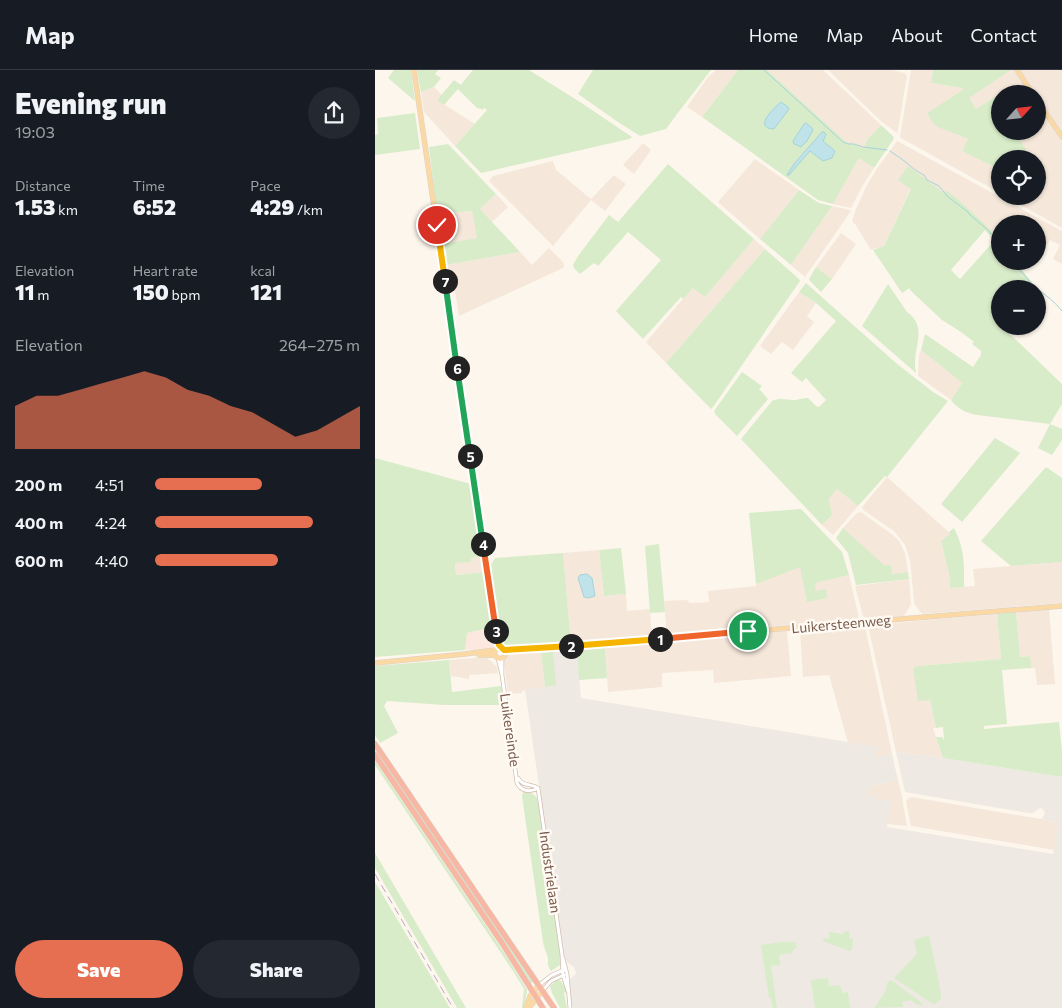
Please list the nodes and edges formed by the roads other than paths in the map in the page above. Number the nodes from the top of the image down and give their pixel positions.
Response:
1 (414, 70) edge
2 (1017, 70) edge
3 (1027, 85) edge
4 (1046, 113) edge
5 (1062, 137) edge
6 (1062, 606) edge
7 (500, 653) junction
8 (375, 662) edge
9 (375, 744) edge
10 (375, 755) edge
11 (538, 788) joint
12 (565, 972) junction
13 (541, 988) junction
14 (533, 992) junction
15 (536, 998) junction
16 (527, 1008) edge
17 (543, 1008) edge
18 (554, 1008) edge
19 (570, 1008) edge

1 - 7 main road
2 - 3 main road
4 - 5 main road
6 - 7 main road, Luikersteenweg
7 - 8 main road, Luikersteenweg
7 - 11 street, Luikereinde
9 - 13 highway
10 - 14 highway
11 - 12 street, Industrielaan
12 - 13 street
12 - 19 street, Industrielaan
13 - 14 main road
13 - 15 main road
13 - 18 highway
14 - 15 highway
14 - 16 main road
15 - 16 main road
15 - 17 highway

